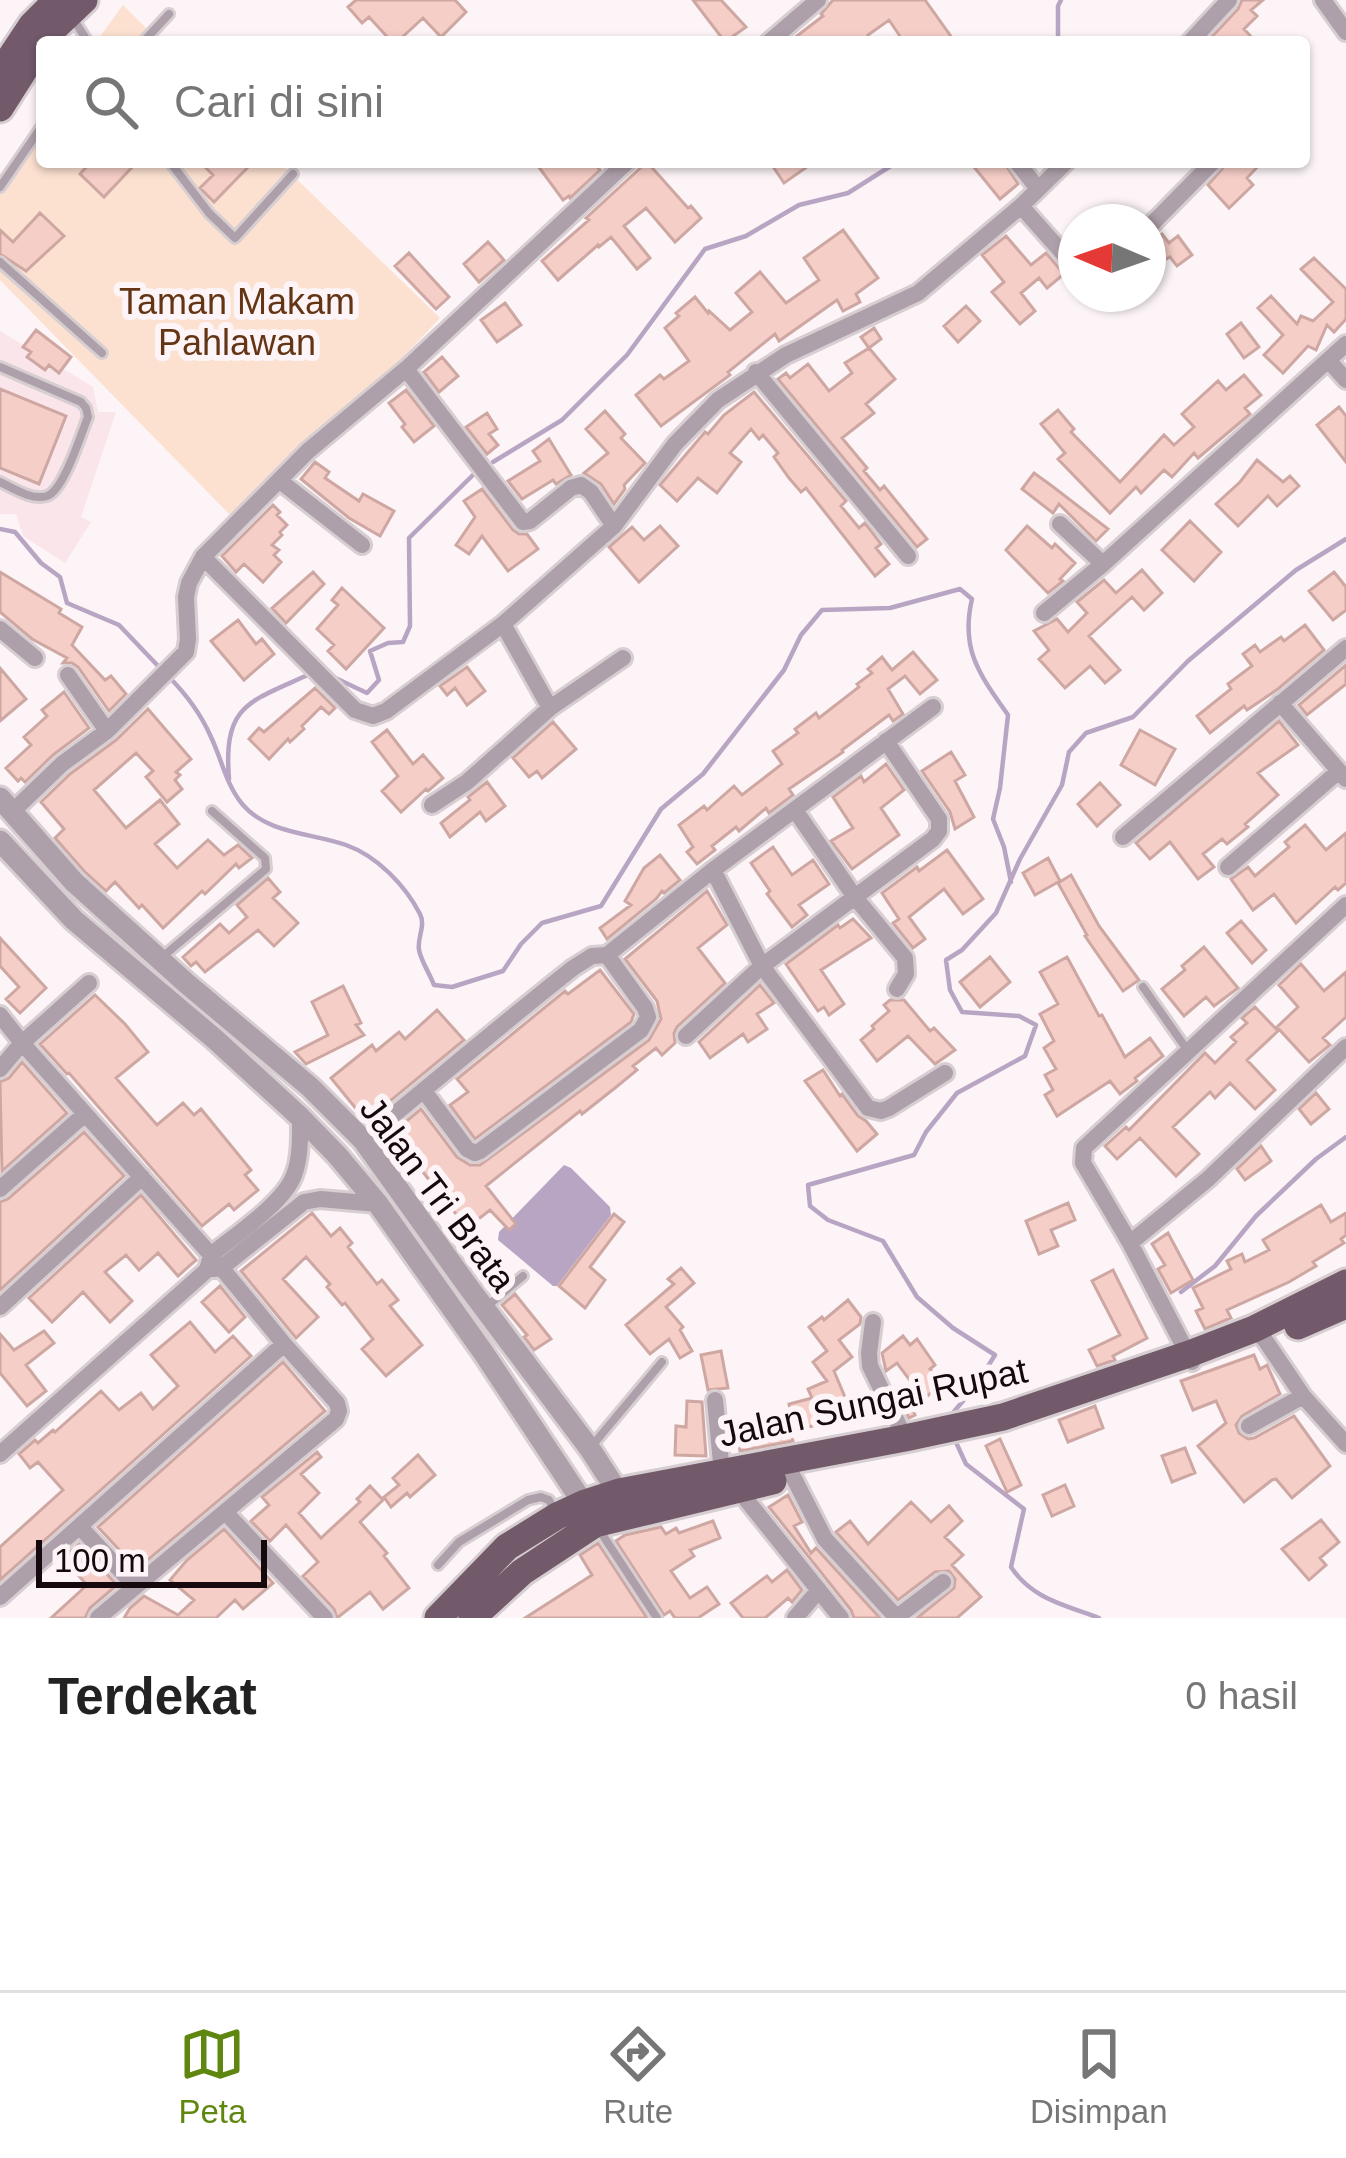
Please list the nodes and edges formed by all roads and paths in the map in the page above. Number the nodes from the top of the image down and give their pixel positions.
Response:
1 (818, 0) edge
2 (1229, 0) edge
3 (1323, 0) edge
4 (71, 4) edge
5 (169, 14) dead end
6 (1346, 32) edge
7 (85, 36) edge
8 (148, 36) edge
9 (776, 36) edge
10 (1196, 36) edge
11 (36, 41) edge
12 (36, 46) edge
13 (36, 47) edge
14 (0, 74) edge
15 (0, 108) edge
16 (36, 135) edge
17 (175, 168) edge
18 (614, 168) edge
19 (1022, 168) edge
20 (1060, 168) edge
21 (1207, 168) edge
22 (293, 173) dead end
23 (0, 187) edge
24 (1038, 189) junction
25 (1021, 206) junction
26 (1166, 210) edge
27 (1058, 248) edge
28 (0, 262) edge
29 (1346, 344) edge
30 (102, 352) dead end
31 (1328, 361) junction
32 (0, 367) edge
33 (406, 369) junction
34 (756, 372) junction
35 (1346, 380) edge
36 (280, 481) junction
37 (0, 482) edge
38 (1060, 524) dead end
39 (614, 526) junction
40 (362, 545) dead end
41 (908, 556) dead end
42 (203, 557) junction
43 (1103, 564) junction
44 (1044, 613) dead end
45 (503, 624) junction
46 (0, 629) edge
47 (1346, 648) edge
48 (35, 658) dead end
49 (623, 658) dead end
50 (68, 676) dead end
51 (1280, 703) junction
52 (933, 707) dead end
53 (550, 708) junction
54 (107, 730) junction
55 (886, 741) junction
56 (1342, 775) edge
57 (6, 805) edge
58 (432, 806) dead end
59 (795, 810) junction
60 (212, 811) dead end
61 (1124, 837) dead end
62 (0, 841) edge
63 (1228, 867) dead end
64 (712, 870) junction
65 (854, 896) junction
66 (1346, 905) edge
67 (608, 955) junction
68 (159, 960) junction
69 (762, 966) junction
70 (89, 983) dead end
71 (1143, 987) dead end
72 (897, 989) dead end
73 (0, 1015) edge
74 (233, 1023) junction
75 (686, 1036) dead end
76 (216, 1040) junction
77 (22, 1043) junction
78 (1346, 1047) edge
79 (1189, 1052) junction
80 (0, 1070) edge
81 (945, 1072) dead end
82 (424, 1091) junction
83 (85, 1114) junction
84 (300, 1117) junction
85 (363, 1140) junction
86 (142, 1178) junction
87 (0, 1189) edge
88 (378, 1204) junction
89 (1130, 1243) junction
90 (213, 1264) junction
91 (523, 1276) dead end
92 (1346, 1283) edge
93 (469, 1288) junction
94 (448, 1304) junction
95 (1346, 1306) edge
96 (0, 1307) edge
97 (484, 1309) junction
98 (873, 1322) dead end
99 (1260, 1335) junction
100 (284, 1344) junction
101 (1190, 1359) junction
102 (662, 1363) dead end
103 (1303, 1396) junction
104 (715, 1400) dead end
105 (1249, 1426) dead end
106 (915, 1440) junction
107 (1346, 1444) edge
108 (590, 1448) junction
109 (0, 1454) edge
110 (790, 1468) junction
111 (728, 1478) junction
112 (625, 1503) junction
113 (226, 1513) junction
114 (590, 1514) junction
115 (557, 1516) junction
116 (81, 1528) junction
117 (438, 1565) dead end
118 (943, 1582) dead end
119 (135, 1586) junction
120 (819, 1590) junction
121 (0, 1598) edge
122 (897, 1617) edge
123 (98, 1618) edge
124 (325, 1618) edge
125 (438, 1618) edge
126 (472, 1618) edge
127 (657, 1618) edge
128 (795, 1618) edge
129 (841, 1618) edge

1 - 9 street
2 - 10 street
3 - 6 street
4 - 7 lane
4 - 11 main road
5 - 8 lane
12 - 14 main road
13 - 15 main road
16 - 23 lane
17 - 22 lane
18 - 33 street
19 - 24 street
20 - 24 street
21 - 26 street
24 - 25 street
25 - 27 street
25 - 34 street
28 - 30 lane
29 - 31 street
31 - 35 street
31 - 43 street
32 - 37 lane
33 - 36 street
33 - 39 street
34 - 39 street
34 - 41 street
36 - 40 street
36 - 42 street
38 - 43 street
39 - 45 street
42 - 45 street
42 - 54 street
43 - 44 street
45 - 53 street
46 - 48 street
47 - 51 street
49 - 53 street
50 - 54 street
51 - 56 street
51 - 61 street
52 - 55 street
53 - 58 street
54 - 57 street
55 - 59 street
55 - 65 street
56 - 63 street
57 - 68 street, Jalan Tri Brata
59 - 64 street
59 - 65 street
60 - 68 lane
62 - 76 street, Jalan Tri Brata
64 - 67 street
64 - 69 street
65 - 69 street
65 - 72 street
66 - 79 street
67 - 82 street
67 - 82 street
68 - 74 street, Jalan Tri Brata
69 - 75 street
69 - 81 street
70 - 77 street
71 - 79 lane
73 - 77 street
74 - 76 street
74 - 85 street, Jalan Tri Brata
76 - 84 street, Jalan Tri Brata
77 - 80 street
77 - 83 street
78 - 89 street
79 - 89 street
82 - 85 street
83 - 86 street
83 - 87 street
84 - 88 street, Jalan Tri Brata
84 - 90 street
85 - 93 street, Jalan Tri Brata
86 - 90 street
86 - 96 street
88 - 90 street
88 - 94 street, Jalan Tri Brata
89 - 101 street
90 - 100 street
90 - 109 street
91 - 97 lane
92 - 99 main road, Jalan Sungai Rupat
93 - 94 street
93 - 97 street, Jalan Tri Brata
94 - 114 street, Jalan Tri Brata
95 - 99 main road, Jalan Sungai Rupat
97 - 108 street, Jalan Tri Brata
98 - 106 street
99 - 101 main road, Jalan Sungai Rupat
99 - 103 street
100 - 113 street
100 - 116 street
101 - 106 main road, Jalan Sungai Rupat
102 - 108 lane
103 - 105 street
103 - 107 street
104 - 111 street
106 - 110 main road, Jalan Sungai Rupat
108 - 112 street, Jalan Tri Brata
110 - 111 main road, Jalan Sungai Rupat
110 - 122 street
111 - 112 main road, Jalan Sungai Rupat
111 - 120 street
112 - 114 main road, Jalan Sungai Rupat
113 - 119 street
113 - 124 street
114 - 115 main road, Jalan Sungai Rupat
114 - 126 main road, Jalan Sungai Rupat
114 - 127 lane
115 - 117 lane
115 - 125 main road, Jalan Sungai Rupat
116 - 119 street
116 - 121 street
118 - 122 street
119 - 123 street
120 - 128 street
120 - 129 street

